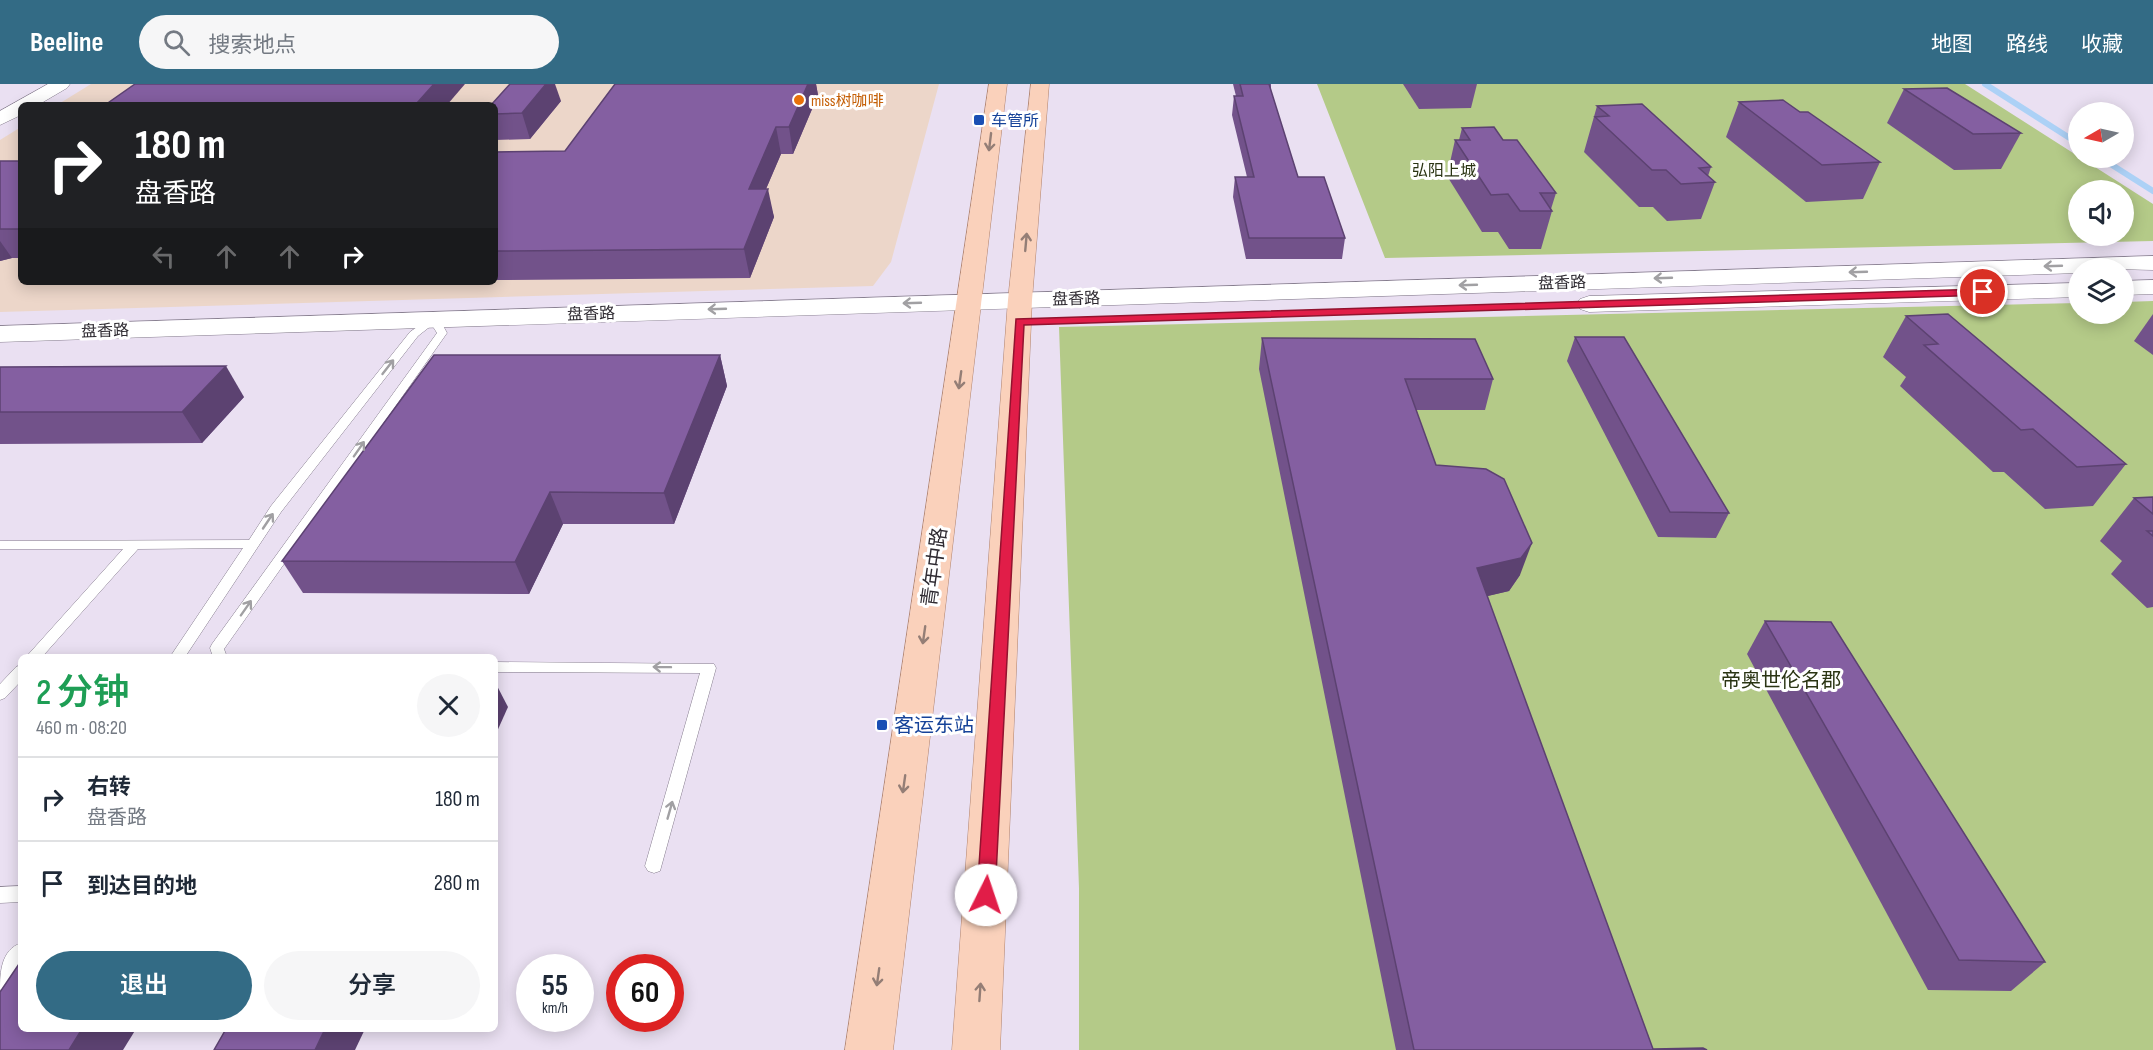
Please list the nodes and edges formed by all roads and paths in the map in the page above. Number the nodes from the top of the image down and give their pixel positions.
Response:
1 (61, 84) edge
2 (998, 84) edge
3 (1040, 84) edge
4 (30, 102) edge
5 (18, 109) edge
6 (0, 119) edge
7 (2153, 263) edge
8 (2153, 287) edge
9 (2134, 288) edge
10 (2068, 290) edge
11 (969, 311) junction
12 (1020, 311) junction
13 (438, 326) junction
14 (0, 334) edge
15 (414, 334) junction
16 (0, 351) edge
17 (252, 544) junction
18 (0, 545) edge
19 (134, 545) junction
20 (36, 654) edge
21 (179, 654) edge
22 (219, 654) edge
23 (498, 667) edge
24 (11, 679) edge
25 (0, 694) edge
26 (654, 866) dead end
27 (18, 894) edge
28 (0, 895) edge
29 (18, 955) edge
30 (0, 981) edge
31 (868, 1050) edge
32 (976, 1050) edge

1 - 4 street
2 -> 11 main road, 青年中路
12 -> 3 main road
5 - 6 street
7 -> 12 street, 盘香路
8 - 9 street
10 - 12 street, 盘香路
11 - 12 street, 盘香路
11 - 13 street, 盘香路
11 -> 31 main road, 青年中路
32 -> 12 main road
13 - 14 street, 盘香路
13 - 15 street, 盘香路
22 -> 13 lane
15 - 16 street, 盘香路
17 -> 15 lane
17 - 19 lane
17 - 21 lane
18 - 19 lane
19 - 20 lane
26 -> 23 lane
24 - 25 lane
27 - 28 lane
29 - 30 lane

